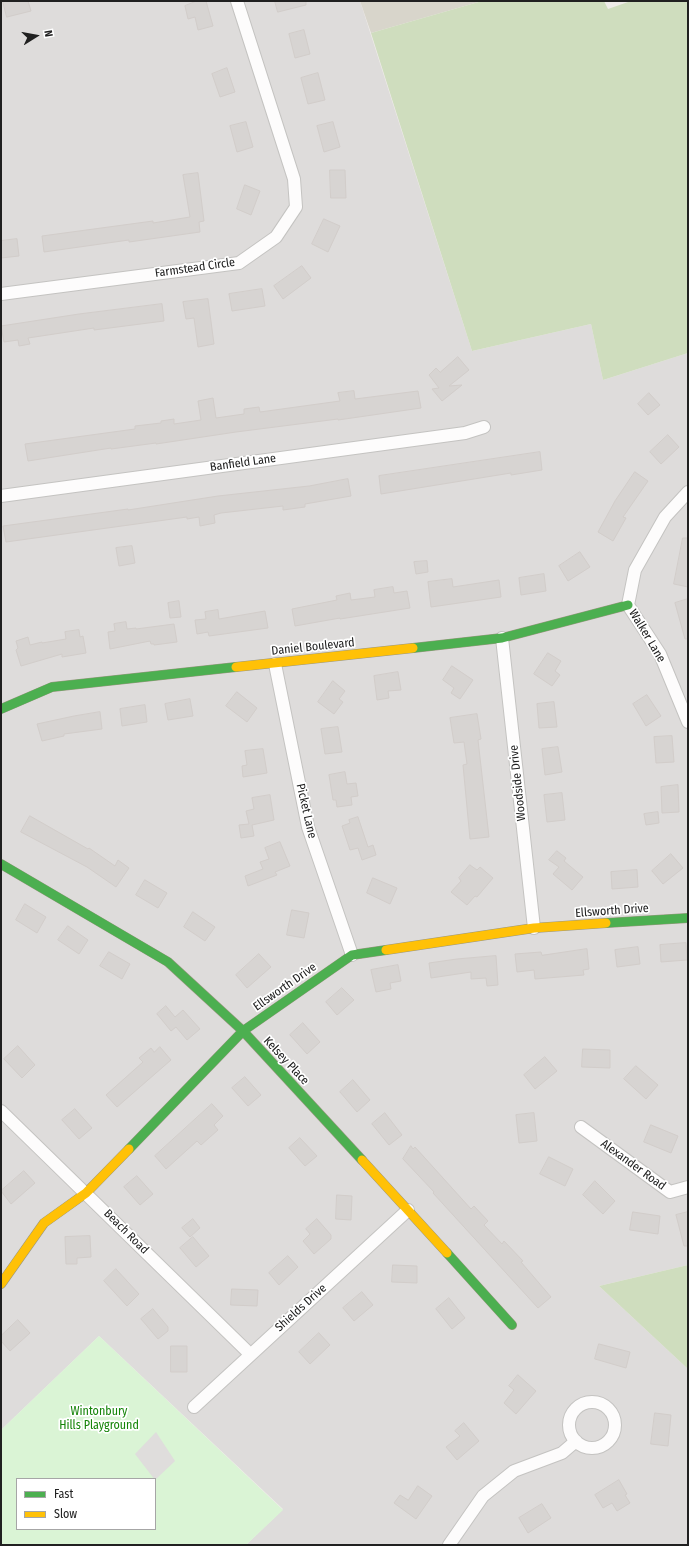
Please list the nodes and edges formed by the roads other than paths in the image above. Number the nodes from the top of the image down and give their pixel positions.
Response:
1 (237, 1) edge
2 (1, 294) edge
3 (484, 427) dead end
4 (688, 492) edge
5 (1, 496) edge
6 (628, 605) junction
7 (502, 638) junction
8 (275, 664) junction
9 (1, 709) edge
10 (688, 722) edge
11 (1, 864) edge
12 (688, 918) edge
13 (534, 928) junction
14 (352, 955) junction
15 (242, 1032) junction
16 (1, 1111) edge
17 (581, 1127) dead end
18 (688, 1188) edge
19 (86, 1193) junction
20 (408, 1210) junction
21 (1, 1284) edge
22 (512, 1325) dead end
23 (250, 1354) junction
24 (194, 1407) dead end
25 (576, 1441) dead end
26 (449, 1545) edge

1 - 2 street, Farmstead Circle
3 - 5 street, Banfield Lane
4 - 6 street, Walker Lane
6 - 7 street, Daniel Boulevard
6 - 10 street, Walker Lane
7 - 8 street, Daniel Boulevard
7 - 13 street, Woodside Drive
8 - 9 street, Daniel Boulevard
8 - 14 street, Picket Lane
11 - 15 street, Kelsey Place
12 - 13 street, Ellsworth Drive
13 - 14 street, Ellsworth Drive
14 - 15 street, Ellsworth Drive
15 - 19 street, Ellsworth Drive
15 - 20 street, Kelsey Place
16 - 19 street, Beach Road
17 - 18 street, Alexander Road
19 - 21 street, Ellsworth Drive
19 - 23 street, Beach Road
20 - 22 street, Kelsey Place
20 - 23 street, Shields Drive
23 - 24 street, Shields Drive
25 - 26 street

